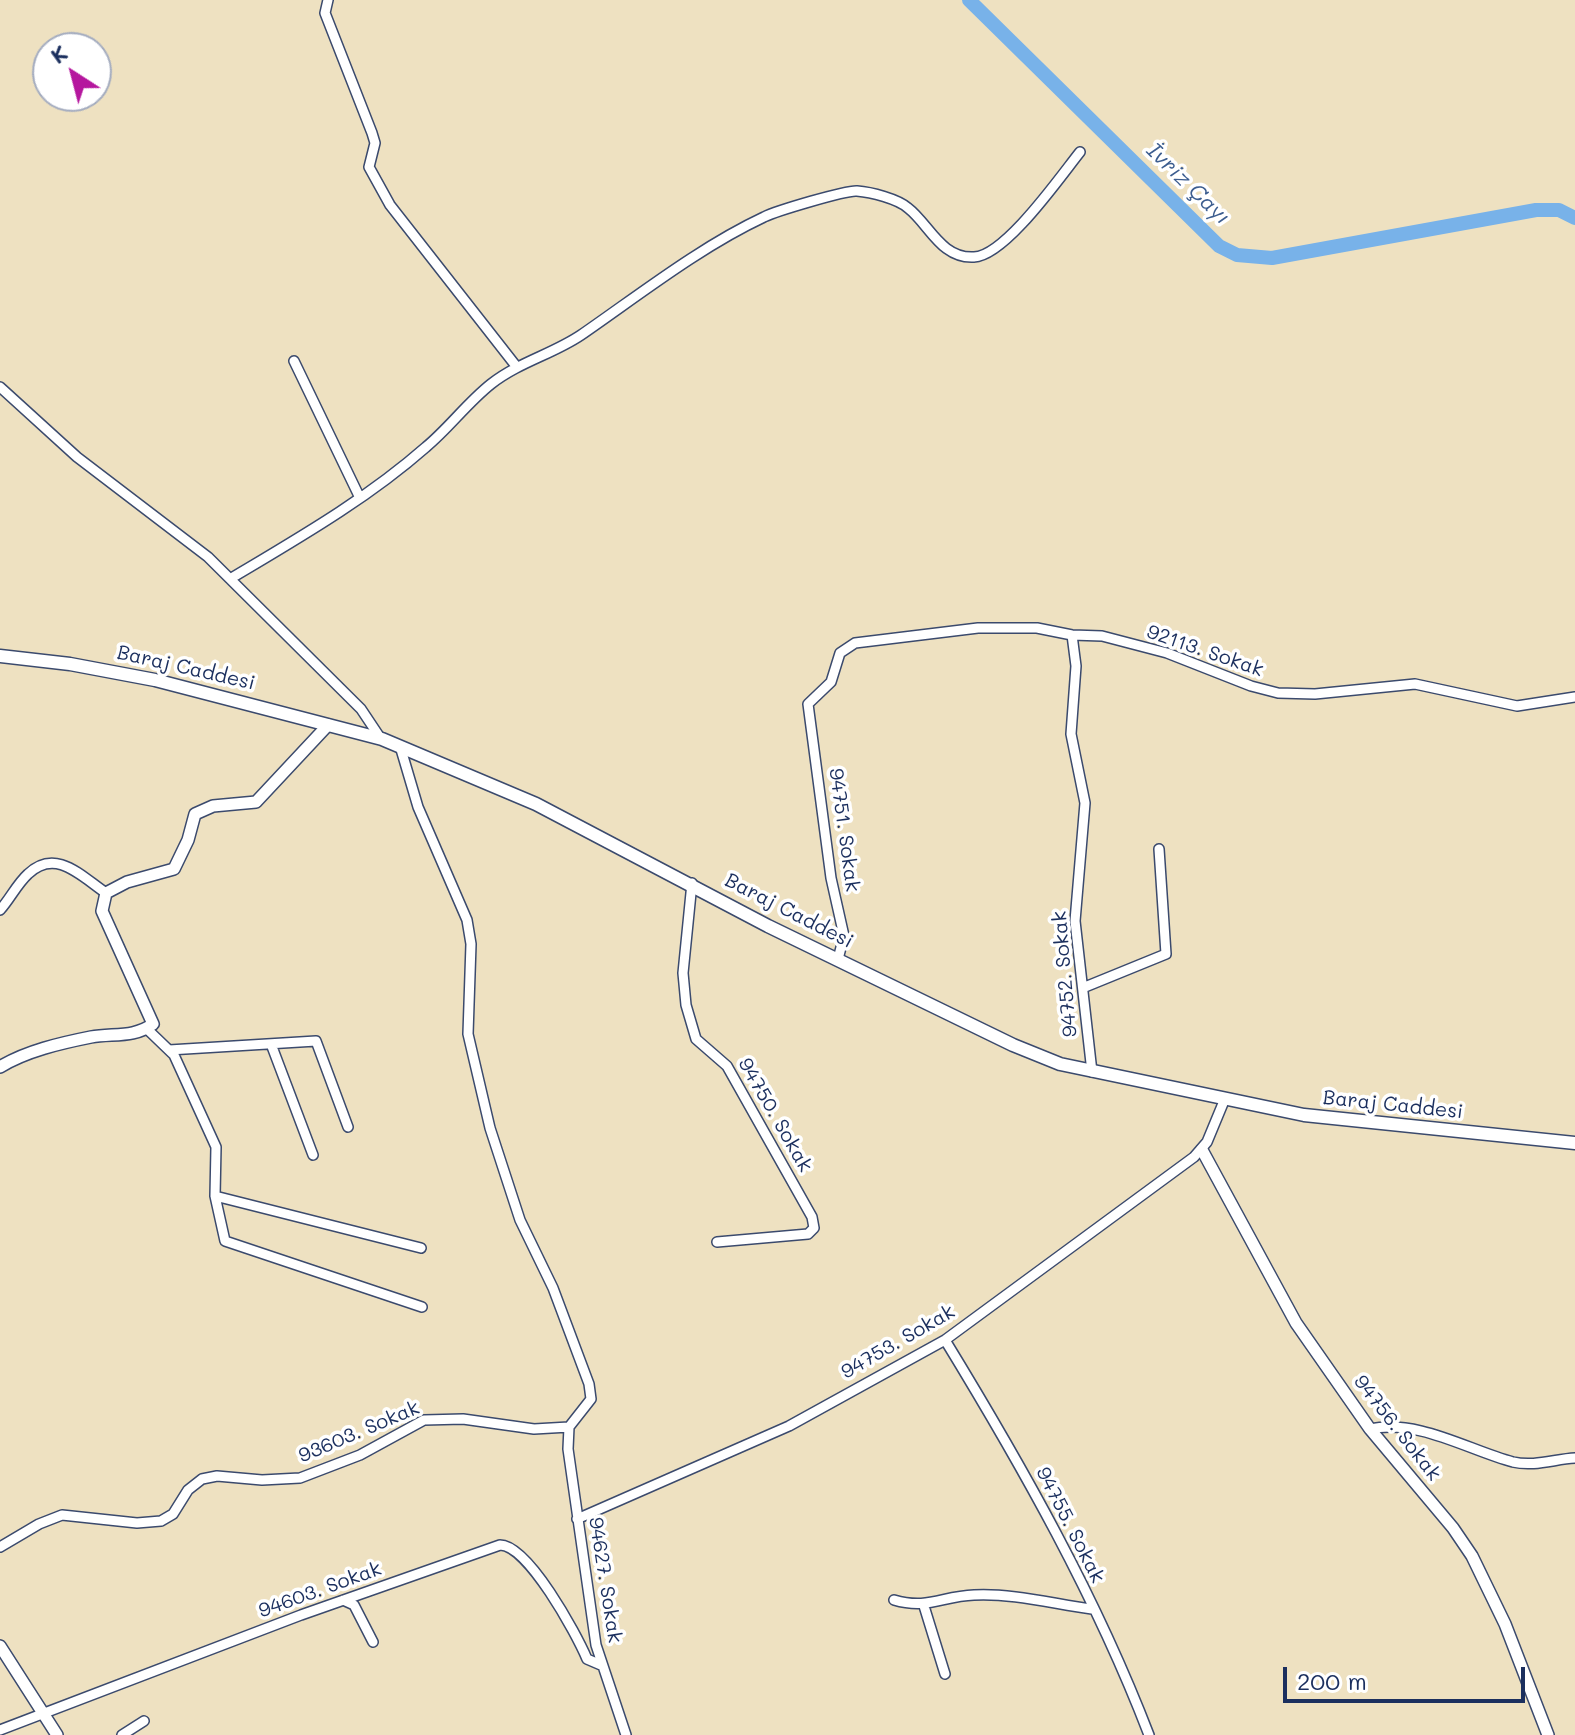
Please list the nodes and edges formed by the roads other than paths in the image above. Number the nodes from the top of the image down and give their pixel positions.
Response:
1 (328, 0) edge
2 (1080, 152) dead end
3 (294, 361) dead end
4 (516, 366) junction
5 (0, 387) edge
6 (359, 496) junction
7 (230, 579) junction
8 (1072, 635) junction
9 (0, 656) edge
10 (1575, 697) edge
11 (808, 704) joint
12 (328, 725) junction
13 (382, 739) junction
14 (400, 746) junction
15 (1159, 849) dead end
16 (692, 883) junction
17 (106, 893) junction
18 (0, 910) edge
19 (838, 959) junction
20 (1085, 987) junction
21 (147, 1029) junction
22 (271, 1044) junction
23 (169, 1050) junction
24 (0, 1067) edge
25 (1092, 1072) junction
26 (1224, 1101) junction
27 (348, 1127) dead end
28 (1575, 1143) edge
29 (1202, 1150) junction
30 (313, 1155) dead end
31 (215, 1196) junction
32 (717, 1242) dead end
33 (421, 1248) dead end
34 (422, 1307) dead end
35 (945, 1340) junction
36 (569, 1427) junction
37 (1370, 1429) junction
38 (1575, 1458) edge
39 (577, 1519) junction
40 (0, 1547) edge
41 (343, 1600) junction
42 (894, 1600) dead end
43 (924, 1606) junction
44 (1092, 1609) junction
45 (373, 1642) dead end
46 (0, 1646) edge
47 (601, 1665) junction
48 (945, 1674) dead end
49 (45, 1715) junction
50 (144, 1721) dead end
51 (0, 1730) edge
52 (57, 1735) edge
53 (122, 1735) edge
54 (626, 1735) edge
55 (1149, 1735) edge
56 (1548, 1735) edge

1 - 4 street
2 - 4 street
3 - 6 street
4 - 6 street
5 - 7 street
6 - 7 street
7 - 13 street
8 - 10 street, 92113. Sokak
8 - 11 street, 92113. Sokak
8 - 20 street, 94752. Sokak
9 - 12 main road, Baraj Caddesi
11 - 19 street, 94751. Sokak
12 - 13 main road, Baraj Caddesi
12 - 17 street
13 - 14 main road, Baraj Caddesi
14 - 16 main road, Baraj Caddesi
14 - 36 street
15 - 20 street
16 - 19 main road, Baraj Caddesi
16 - 32 street, 94750. Sokak
17 - 18 street
17 - 21 street
19 - 25 main road, Baraj Caddesi
20 - 25 street, 94752. Sokak
21 - 23 street
21 - 24 street
22 - 23 street
22 - 27 street
22 - 30 street
23 - 31 street
25 - 26 main road, Baraj Caddesi
26 - 28 main road, Baraj Caddesi
26 - 29 street, 94753. Sokak
29 - 35 street, 94753. Sokak
29 - 37 street, 94756. Sokak
31 - 33 street
31 - 34 street
35 - 39 street, 94753. Sokak
35 - 44 street, 94755. Sokak
36 - 39 street, 94627. Sokak
36 - 40 street, 93603. Sokak
37 - 38 street
37 - 56 street, 94756. Sokak
39 - 47 street, 94627. Sokak
41 - 45 street
41 - 47 street, 94603. Sokak
41 - 49 street, 94603. Sokak
42 - 43 street
43 - 44 street
43 - 48 street
44 - 55 street, 94755. Sokak
46 - 49 street
47 - 54 street, 94627. Sokak
49 - 51 street, 94603. Sokak
49 - 52 street
50 - 53 street

